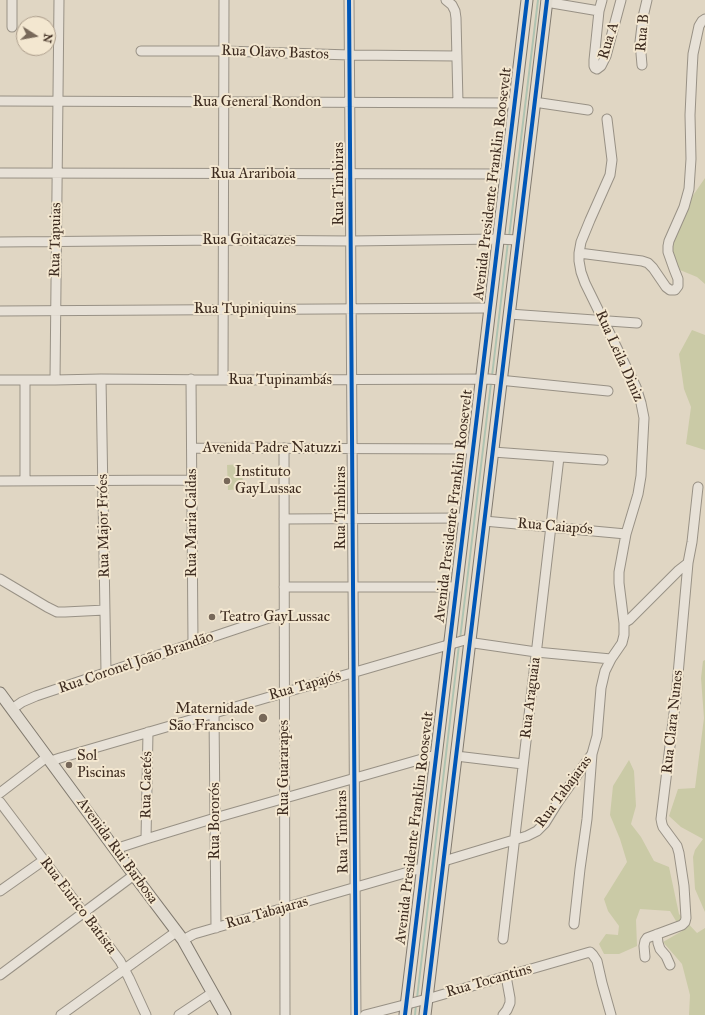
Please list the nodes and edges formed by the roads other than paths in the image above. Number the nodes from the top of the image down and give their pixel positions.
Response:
1 (12, 0) edge
2 (59, 0) edge
3 (224, 0) edge
4 (349, 0) edge
5 (527, 0) edge
6 (602, 0) edge
7 (621, 0) edge
8 (647, 0) edge
9 (447, 1) edge
10 (546, 1) edge
11 (599, 11) junction
12 (705, 19) edge
13 (12, 26) dead end
14 (141, 51) dead end
15 (224, 51) junction
16 (350, 55) junction
17 (457, 56) junction
18 (642, 65) dead end
19 (0, 101) edge
20 (58, 101) junction
21 (224, 102) junction
22 (350, 102) junction
23 (458, 102) junction
24 (534, 102) junction
25 (515, 103) junction
26 (588, 110) dead end
27 (608, 123) dead end
28 (0, 173) edge
29 (57, 173) junction
30 (223, 174) junction
31 (350, 174) junction
32 (506, 174) junction
33 (223, 240) junction
34 (508, 240) junction
35 (351, 241) junction
36 (0, 242) edge
37 (56, 242) junction
38 (579, 252) junction
39 (490, 308) junction
40 (223, 309) junction
41 (351, 309) junction
42 (55, 310) junction
43 (0, 311) edge
44 (509, 314) junction
45 (604, 320) junction
46 (637, 323) dead end
47 (101, 379) junction
48 (191, 379) junction
49 (492, 379) junction
50 (0, 380) edge
51 (25, 380) junction
52 (55, 380) junction
53 (223, 380) junction
54 (352, 380) junction
55 (608, 391) dead end
56 (192, 448) junction
57 (284, 448) junction
58 (352, 448) junction
59 (473, 449) junction
60 (493, 452) junction
61 (559, 457) junction
62 (602, 460) dead end
63 (192, 480) junction
64 (0, 481) edge
65 (25, 481) junction
66 (103, 481) junction
67 (698, 487) dead end
68 (353, 518) junction
69 (464, 518) junction
70 (284, 519) junction
71 (484, 521) junction
72 (551, 527) junction
73 (626, 534) junction
74 (688, 563) junction
75 (0, 579) edge
76 (284, 587) junction
77 (353, 587) junction
78 (456, 587) junction
79 (105, 610) junction
80 (284, 613) junction
81 (624, 623) junction
82 (460, 642) junction
83 (193, 643) junction
84 (536, 652) junction
85 (611, 659) junction
86 (106, 672) junction
87 (354, 672) junction
88 (0, 693) edge
89 (284, 693) junction
90 (12, 709) junction
91 (214, 713) junction
92 (148, 732) junction
93 (592, 754) junction
94 (436, 755) junction
95 (456, 756) junction
96 (49, 759) junction
97 (523, 764) junction
98 (354, 778) junction
99 (0, 793) edge
100 (284, 798) junction
101 (0, 802) edge
102 (215, 818) junction
103 (146, 839) junction
104 (514, 839) junction
105 (116, 849) junction
106 (44, 860) junction
107 (444, 861) junction
108 (422, 868) junction
109 (134, 875) junction
110 (356, 887) junction
111 (0, 891) edge
112 (285, 908) junction
113 (83, 913) junction
114 (574, 924) dead end
115 (216, 928) junction
116 (657, 934) junction
117 (179, 936) junction
118 (503, 939) dead end
119 (645, 957) dead end
120 (670, 965) dead end
121 (124, 969) junction
122 (0, 974) edge
123 (506, 976) junction
124 (212, 993) junction
125 (414, 1004) edge
126 (508, 1013) edge
127 (62, 1015) edge
128 (146, 1015) edge
129 (179, 1015) edge
130 (225, 1015) edge
131 (285, 1015) edge
132 (356, 1015) edge
133 (365, 1015) edge
134 (425, 1015) edge
135 (611, 1015) edge

1 - 13 street
2 - 20 street, Rua Tapuias
3 - 15 street
4 - 16 street, Rua Timbiras
5 - 25 main road, Avenida Presidente Franklin Roosevelt
6 - 11 street
7 - 11 street, Rua A
8 - 18 street, Rua B
9 - 17 street
10 - 11 street
10 - 24 main road, Avenida Presidente Franklin Roosevelt
12 - 38 street
14 - 15 street, Rua Olavo Bastos
15 - 16 street, Rua Olavo Bastos
15 - 21 street
16 - 17 street, Rua Olavo Bastos
16 - 22 street, Rua Timbiras
17 - 23 street
19 - 20 street, Rua General Rondon
20 - 21 street, Rua General Rondon
20 - 29 street, Rua Tapuias
21 - 22 street, Rua General Rondon
21 - 30 street
22 - 23 street, Rua General Rondon
22 - 31 street, Rua Timbiras
23 - 25 street, Rua General Rondon
24 - 26 street
24 - 34 main road, Avenida Presidente Franklin Roosevelt
25 - 32 main road, Avenida Presidente Franklin Roosevelt
27 - 38 street, Rua Leila Diniz
28 - 29 street, Rua Arariboia
29 - 30 street, Rua Arariboia
29 - 37 street, Rua Tapuias
30 - 31 street, Rua Arariboia
30 - 33 street
31 - 32 street, Rua Arariboia
31 - 35 street, Rua Timbiras
32 - 34 main road, Avenida Presidente Franklin Roosevelt
33 - 35 street, Rua Goitacazes
33 - 37 street, Rua Goitacazes
33 - 40 street
34 - 35 street, Rua Goitacazes
34 - 39 main road, Avenida Presidente Franklin Roosevelt
34 - 44 main road, Avenida Presidente Franklin Roosevelt
35 - 41 street, Rua Timbiras
36 - 37 street, Rua Goitacazes
37 - 42 street, Rua Tapuias
38 - 45 street, Rua Leila Diniz
39 - 41 street, Rua Tupiniquins
39 - 49 main road, Avenida Presidente Franklin Roosevelt
40 - 41 street, Rua Tupiniquins
40 - 42 street, Rua Tupiniquins
40 - 53 street
41 - 54 street, Rua Timbiras
42 - 43 street, Rua Tupiniquins
42 - 52 street, Rua Tapuias
44 - 45 street
44 - 49 main road, Avenida Presidente Franklin Roosevelt
45 - 46 street
45 - 73 street, Rua Leila Diniz
47 - 48 street, Rua Tupinambás
47 - 52 street, Rua Tupinambás
47 - 66 street, Rua Major Fróes
48 - 53 street, Rua Tupinambás
48 - 56 street, Rua Maria Caldas
49 - 54 street, Rua Tupinambás
49 - 55 street, Rua Tupinambás
49 - 59 main road, Avenida Presidente Franklin Roosevelt
49 - 60 main road, Avenida Presidente Franklin Roosevelt
50 - 51 street, Rua Tupinambás
51 - 52 street, Rua Tupinambás
51 - 65 street
53 - 54 street, Rua Tupinambás
54 - 58 street, Rua Timbiras
56 - 57 street, Avenida Padre Natuzzi
56 - 63 street, Rua Maria Caldas
57 - 58 street, Avenida Padre Natuzzi
57 - 70 street, Rua Guararapes
58 - 59 street, Avenida Padre Natuzzi
58 - 68 street, Rua Timbiras
59 - 69 main road, Avenida Presidente Franklin Roosevelt
60 - 61 street
60 - 71 main road, Avenida Presidente Franklin Roosevelt
61 - 62 street
61 - 72 street, Rua Araguaia
63 - 66 street
63 - 83 street, Rua Maria Caldas
64 - 65 street
65 - 66 street
66 - 79 street, Rua Major Fróes
67 - 74 street, Rua Clara Nunes
68 - 69 street
68 - 70 street
68 - 77 street, Rua Timbiras
69 - 78 main road, Avenida Presidente Franklin Roosevelt
70 - 76 street, Rua Guararapes
71 - 72 street, Rua Caiapós
71 - 82 main road, Avenida Presidente Franklin Roosevelt
72 - 73 street, Rua Caiapós
72 - 84 street, Rua Araguaia
73 - 81 street, Rua Leila Diniz
74 - 81 street
74 - 116 street, Rua Clara Nunes
75 - 79 street
76 - 77 street
76 - 80 street, Rua Guararapes
77 - 78 street
77 - 87 street, Rua Timbiras
78 - 82 main road, Avenida Presidente Franklin Roosevelt
79 - 86 street, Rua Major Fróes
80 - 83 street, Rua Coronel João Brandão
80 - 89 street, Rua Guararapes
81 - 85 street, Rua Leila Diniz
82 - 84 street, Rua Tapajós
82 - 87 street, Rua Tapajós
82 - 94 main road, Avenida Presidente Franklin Roosevelt
82 - 95 main road, Avenida Presidente Franklin Roosevelt
83 - 86 street, Rua Coronel João Brandão
84 - 85 street, Rua Tapajós
84 - 97 street, Rua Araguaia
85 - 93 street, Rua Tabajaras
86 - 90 street, Rua Coronel João Brandão
87 - 89 street, Rua Tapajós
87 - 98 street, Rua Timbiras
88 - 90 main road, Avenida Rui Barbosa
89 - 91 street, Rua Tapajós
89 - 100 street, Rua Guararapes
90 - 96 main road, Avenida Rui Barbosa
91 - 92 street, Rua Tapajós
91 - 102 street, Rua Bororós
92 - 96 street, Rua Tapajós
92 - 103 street, Rua Caetés
93 - 104 street, Rua Tabajaras
93 - 114 street
94 - 98 street
94 - 108 main road, Avenida Presidente Franklin Roosevelt
95 - 97 street
95 - 107 main road, Avenida Presidente Franklin Roosevelt
96 - 99 street
96 - 105 main road, Avenida Rui Barbosa
97 - 104 street, Rua Araguaia
98 - 100 street
98 - 110 street, Rua Timbiras
100 - 102 street
100 - 112 street, Rua Guararapes
101 - 106 street, Rua Eurico Batista
102 - 103 street
102 - 115 street, Rua Bororós
103 - 105 street
104 - 107 street, Rua Tabajaras
104 - 118 street, Rua Araguaia
105 - 109 main road, Avenida Rui Barbosa
106 - 111 street
106 - 113 street, Rua Eurico Batista
107 - 125 main road, Avenida Presidente Franklin Roosevelt
108 - 110 street, Rua Tabajaras
108 - 125 main road, Avenida Presidente Franklin Roosevelt
109 - 113 street
109 - 117 main road, Avenida Rui Barbosa
110 - 112 street, Rua Tabajaras
110 - 132 street, Rua Timbiras
112 - 115 street, Rua Tabajaras
112 - 131 street, Rua Guararapes
113 - 121 street, Rua Eurico Batista
113 - 122 street
115 - 117 street, Rua Tabajaras
116 - 119 street, Rua Clara Nunes
116 - 120 street
117 - 121 street, Rua Tabajaras
117 - 124 main road, Avenida Rui Barbosa
121 - 127 street, Rua Tabajaras
121 - 128 street, Rua Eurico Batista
123 - 125 street, Rua Tocantins
123 - 126 street
123 - 135 street, Rua Tocantins
124 - 129 street
124 - 130 main road, Avenida Rui Barbosa
125 - 133 street, Rua Tocantins
125 - 134 main road, Avenida Presidente Franklin Roosevelt

